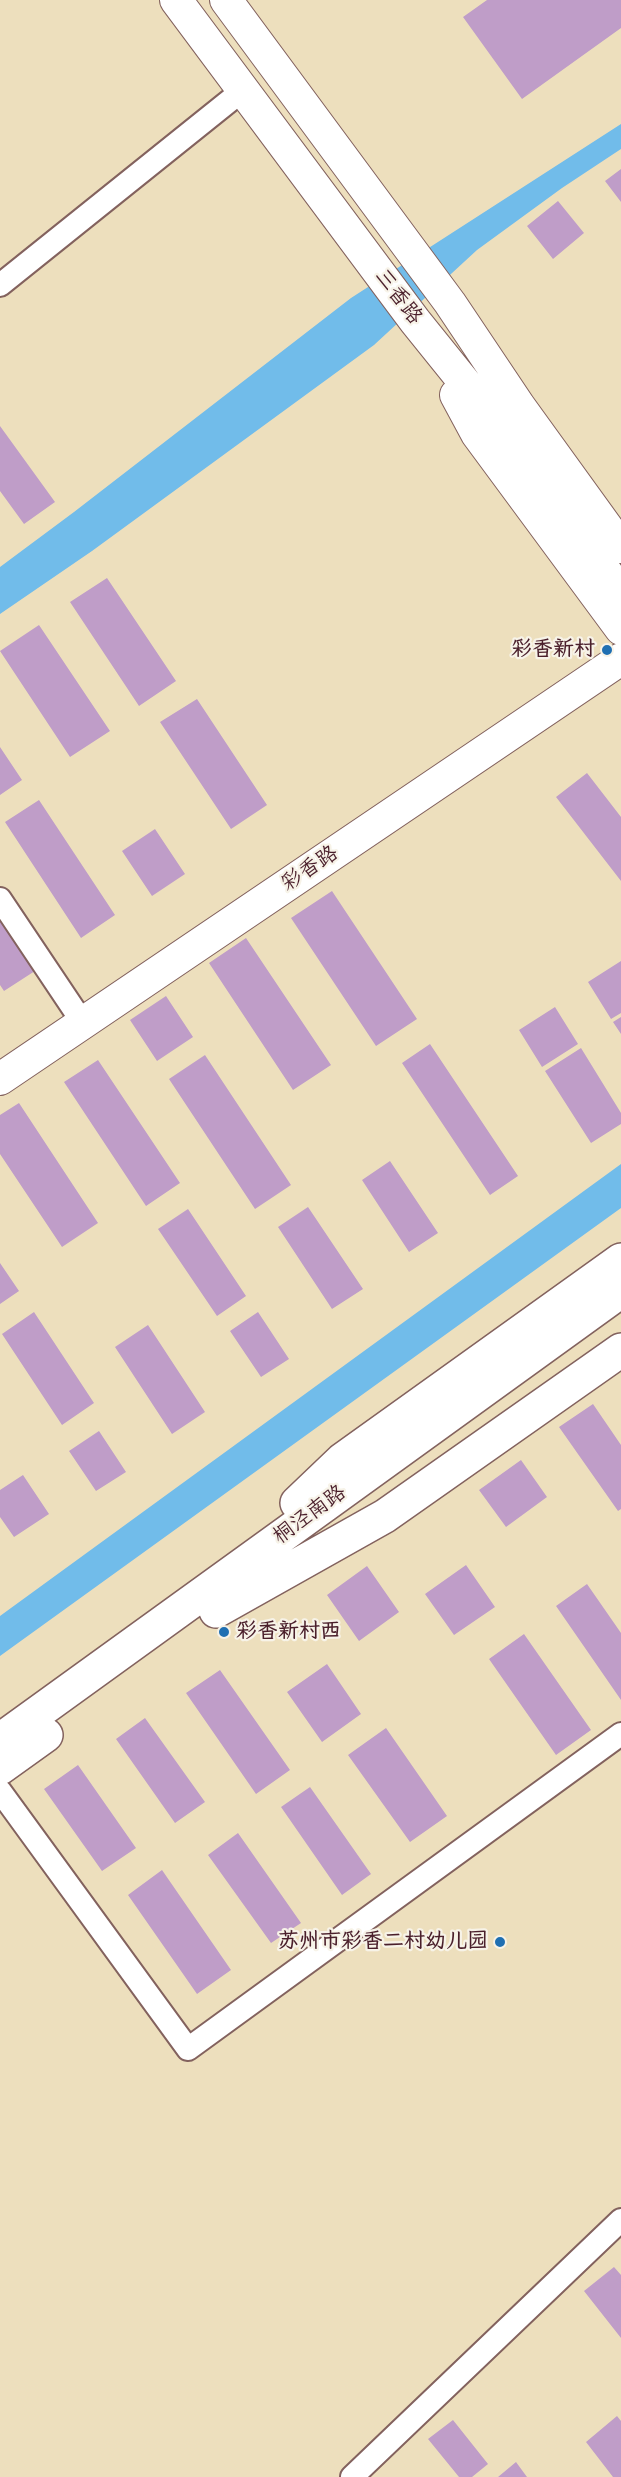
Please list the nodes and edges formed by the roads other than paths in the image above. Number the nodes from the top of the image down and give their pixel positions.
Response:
1 (176, 0) edge
2 (226, 0) edge
3 (243, 90) junction
4 (0, 285) edge
5 (448, 300) junction
6 (414, 319) junction
7 (508, 415) junction
8 (621, 514) edge
9 (621, 547) edge
10 (621, 593) edge
11 (621, 629) edge
12 (621, 659) edge
13 (0, 899) edge
14 (83, 1023) junction
15 (0, 1079) edge
16 (621, 1260) edge
17 (621, 1291) edge
18 (621, 1319) edge
19 (621, 1350) edge
20 (210, 1602) junction
21 (621, 1734) edge
22 (0, 1740) edge
23 (0, 1768) edge
24 (0, 1791) edge
25 (621, 2220) edge
26 (352, 2477) edge

1 - 3 main road, 三香路
2 - 5 main road, 三香路
3 - 4 street
3 - 6 main road, 三香路
5 - 7 main road, 三香路
5 - 8 main road
6 - 7 main road, 三香路
6 - 11 main road
7 - 9 main road, 三香路
7 - 10 main road, 三香路
12 - 14 main road, 彩香路
13 - 14 street
14 - 15 main road, 彩香路
16 - 20 main road
17 - 20 main road, 桐泾南路
18 - 20 main road, 桐泾南路
19 - 20 main road
20 - 22 main road, 桐泾南路
20 - 23 main road, 桐泾南路
21 - 24 street
25 - 26 street

